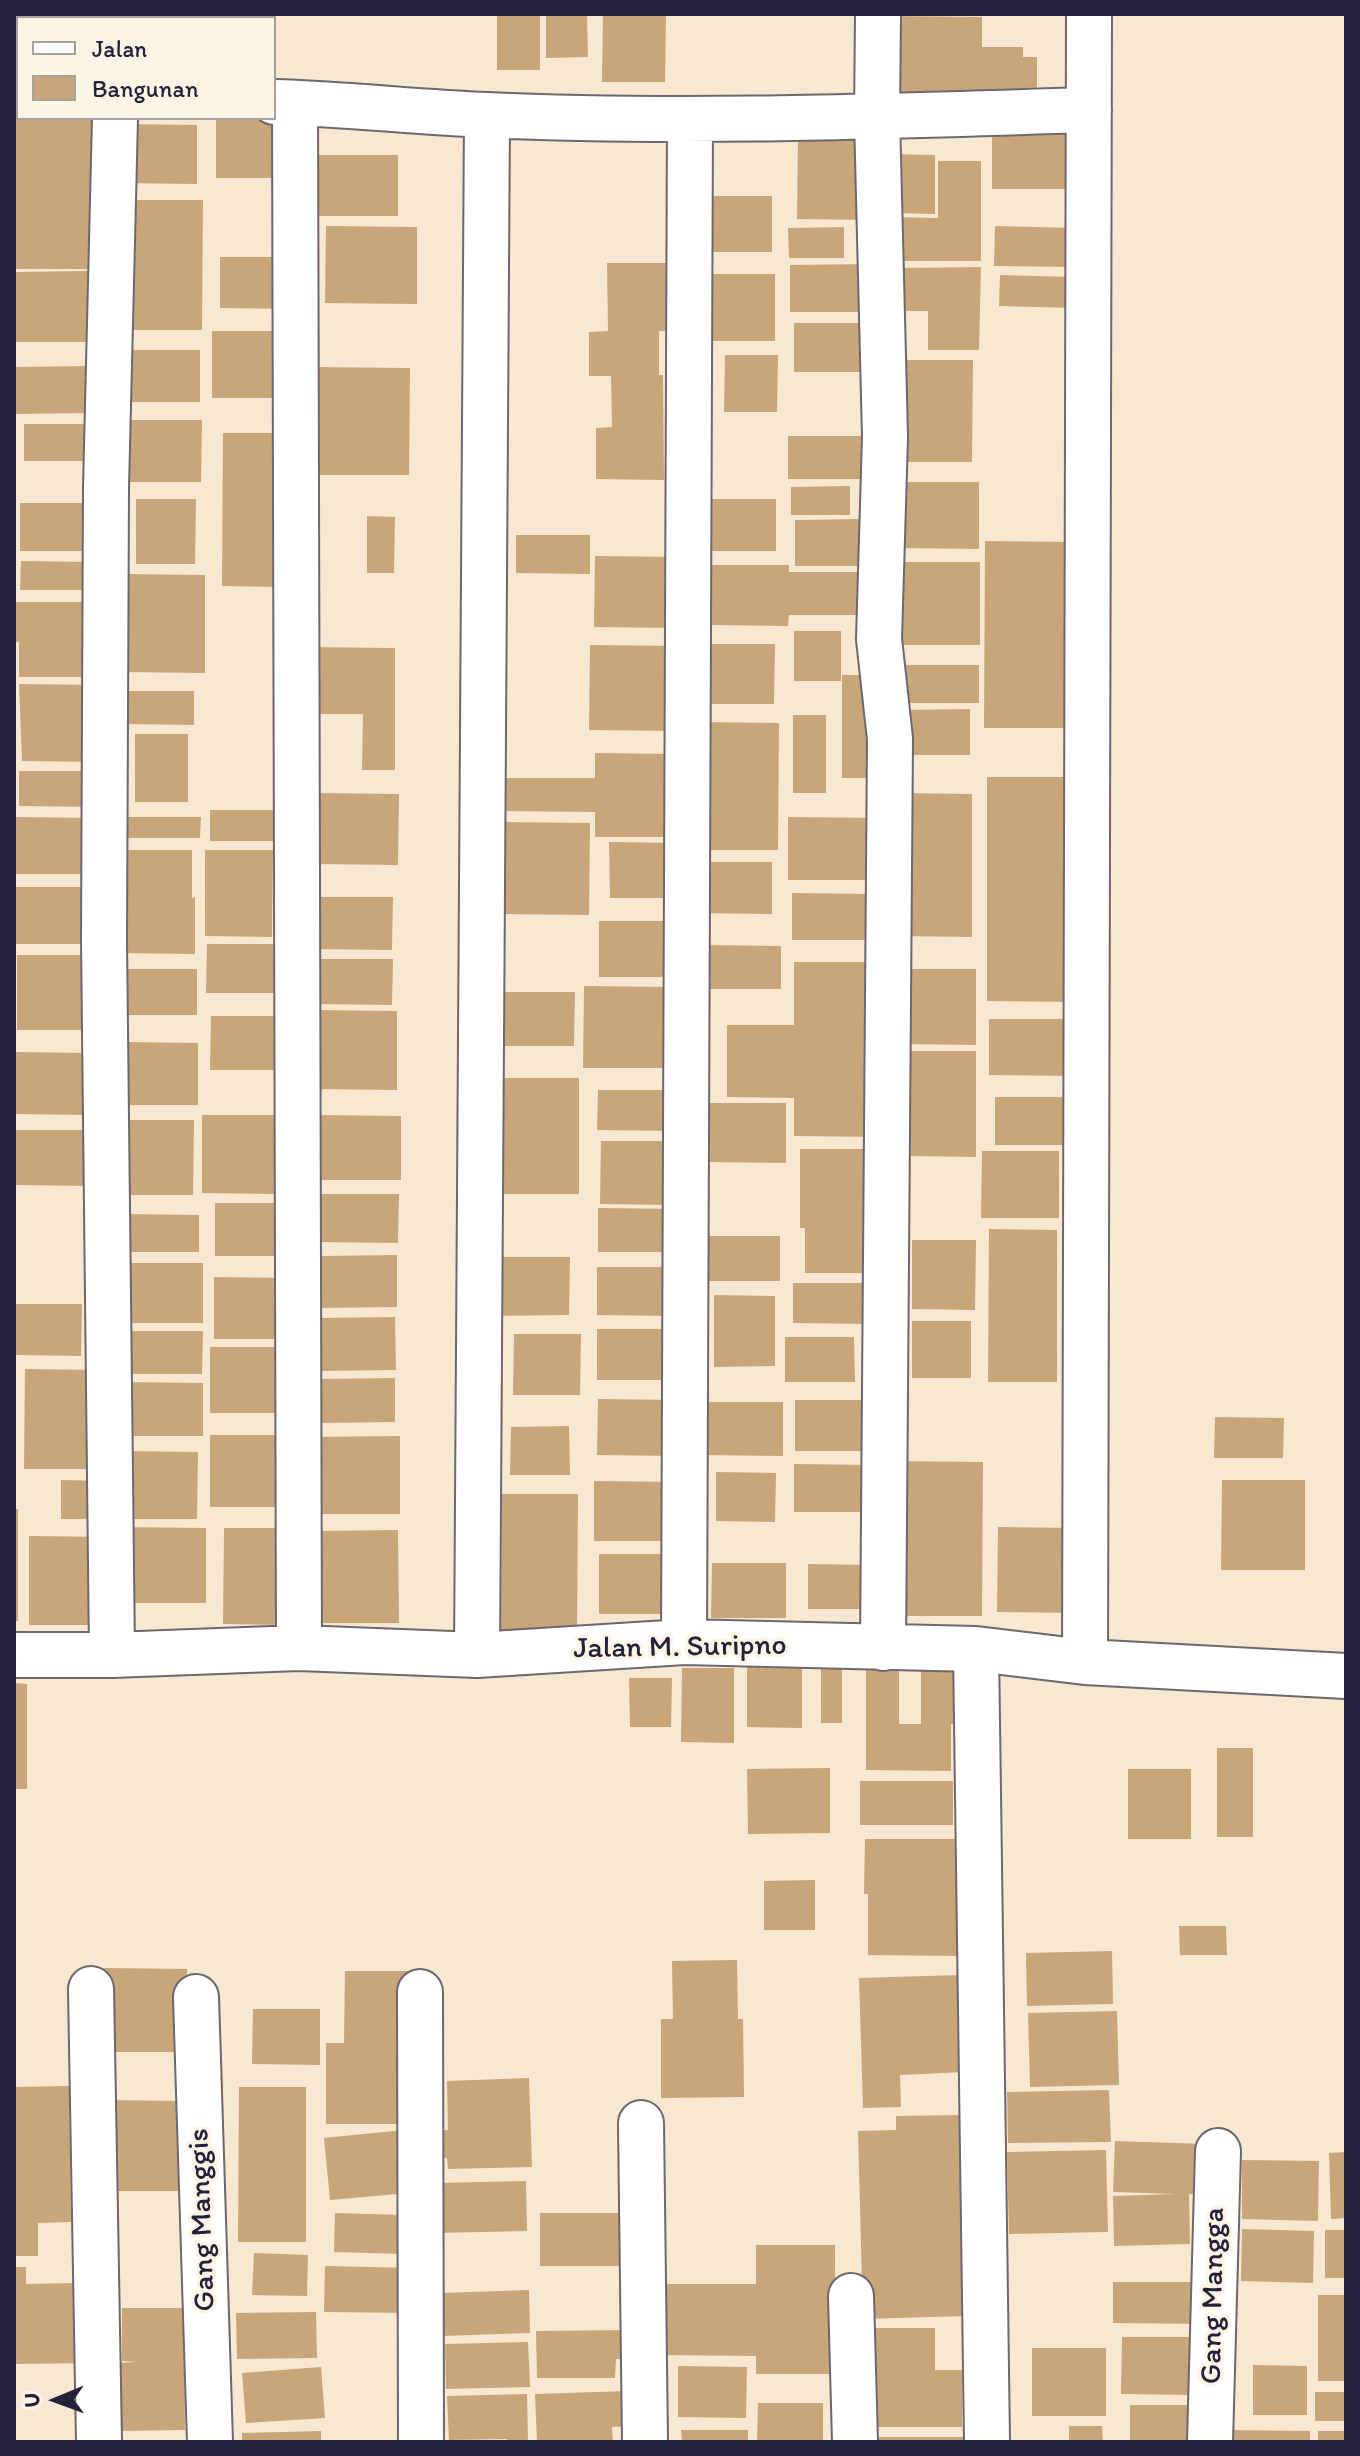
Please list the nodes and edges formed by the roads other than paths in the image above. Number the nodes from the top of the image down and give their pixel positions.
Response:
1 (878, 14) edge
2 (1089, 14) edge
3 (285, 102) edge
4 (1089, 110) junction
5 (487, 115) junction
6 (877, 117) junction
7 (690, 119) junction
8 (115, 120) edge
9 (684, 1642) junction
10 (299, 1648) junction
11 (883, 1648) junction
12 (976, 1649) junction
13 (14, 1655) edge
14 (112, 1655) junction
15 (477, 1655) junction
16 (1085, 1662) junction
17 (1346, 1676) edge
18 (91, 1989) dead end
19 (420, 1992) dead end
20 (196, 1997) dead end
21 (641, 2123) dead end
22 (1218, 2151) dead end
23 (851, 2296) dead end
24 (99, 2442) edge
25 (210, 2442) edge
26 (421, 2442) edge
27 (645, 2442) edge
28 (855, 2442) edge
29 (987, 2442) edge
30 (1210, 2442) edge

1 - 6 street
2 - 4 street
3 - 5 street
3 - 10 street
4 - 6 street
4 - 16 street
5 - 7 street
5 - 15 street
6 - 7 street
6 - 11 street
7 - 9 street
8 - 14 street
9 - 11 street, Jalan M. Suripno
9 - 15 street, Jalan M. Suripno
10 - 14 street, Jalan M. Suripno
10 - 15 street, Jalan M. Suripno
11 - 12 street, Jalan M. Suripno
12 - 16 street, Jalan M. Suripno
12 - 29 street
13 - 14 street, Jalan M. Suripno
16 - 17 street, Jalan M. Suripno
18 - 24 street
19 - 26 street
20 - 25 street, Gang Manggis
21 - 27 street
22 - 30 street, Gang Mangga
23 - 28 street

